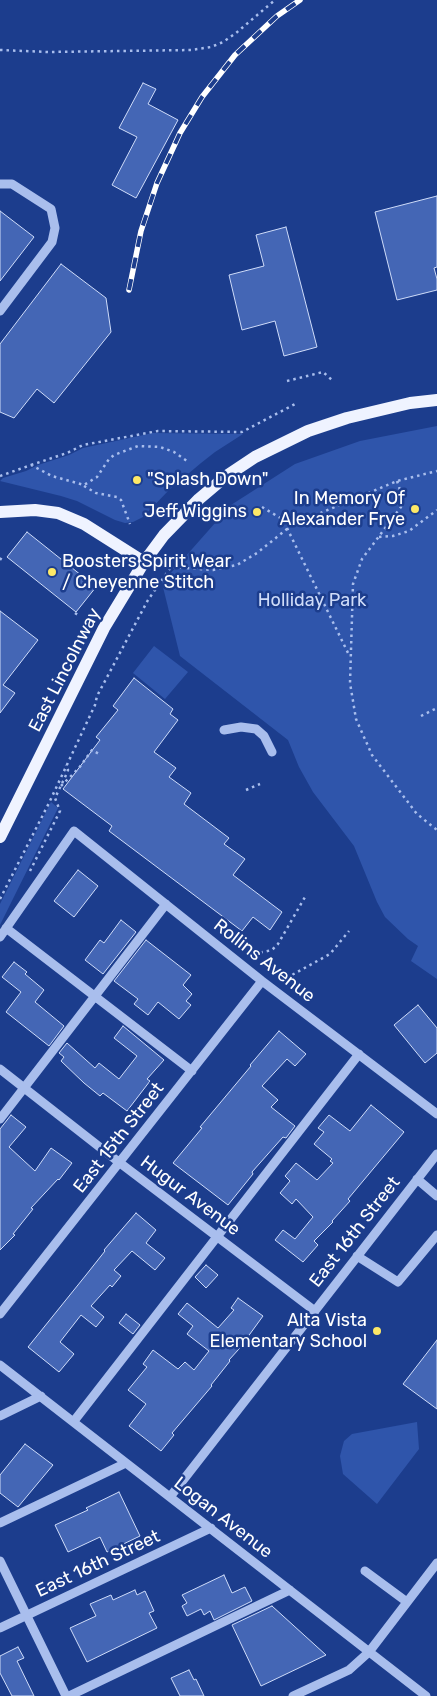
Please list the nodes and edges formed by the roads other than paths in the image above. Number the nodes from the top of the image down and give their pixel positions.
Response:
1 (0, 184) edge
2 (0, 311) edge
3 (437, 400) edge
4 (0, 512) edge
5 (144, 562) junction
6 (224, 730) dead end
7 (272, 752) dead end
8 (0, 837) edge
9 (166, 904) junction
10 (6, 928) junction
11 (0, 937) edge
12 (262, 981) junction
13 (94, 997) junction
14 (358, 1054) junction
15 (0, 1069) edge
16 (192, 1071) junction
17 (24, 1088) junction
18 (437, 1114) edge
19 (0, 1119) edge
20 (437, 1154) edge
21 (120, 1163) junction
22 (417, 1180) junction
23 (437, 1196) edge
24 (437, 1235) edge
25 (217, 1236) junction
26 (357, 1256) junction
27 (314, 1310) junction
28 (0, 1314) edge
29 (0, 1365) edge
30 (41, 1396) junction
31 (0, 1416) edge
32 (74, 1421) junction
33 (126, 1463) junction
34 (170, 1496) junction
35 (0, 1523) edge
36 (211, 1528) junction
37 (0, 1561) edge
38 (437, 1563) edge
39 (366, 1571) dead end
40 (290, 1590) junction
41 (407, 1602) junction
42 (27, 1616) junction
43 (0, 1628) edge
44 (369, 1652) junction
45 (67, 1696) edge
46 (293, 1696) edge
47 (426, 1696) edge

1 - 2 street
3 - 5 main road, East Lincolnway
4 - 5 main road
5 - 8 main road, East Lincolnway
6 - 7 street
9 - 10 street, Rollins Avenue
9 - 12 street, Rollins Avenue
9 - 13 street
10 - 11 street
10 - 13 street
12 - 14 street, Rollins Avenue
12 - 16 street, East 15th Street
13 - 16 street
13 - 17 street
14 - 18 street, Rollins Avenue
14 - 25 street
15 - 17 street, Hugur Avenue
16 - 21 street, East 15th Street
17 - 19 street
17 - 21 street, Hugur Avenue
20 - 22 street, East 16th Street
21 - 25 street, Hugur Avenue
21 - 28 street, East 15th Street
22 - 23 street
22 - 26 street, East 16th Street
24 - 26 street
25 - 27 street, Hugur Avenue
25 - 32 street
26 - 27 street, East 16th Street
27 - 34 street, East 16th Street
29 - 30 street, Logan Avenue
30 - 31 street
30 - 32 street, Logan Avenue
32 - 33 street, Logan Avenue
33 - 34 street, Logan Avenue
33 - 35 street
34 - 36 street, Logan Avenue
36 - 40 street, Logan Avenue
36 - 42 street, East 16th Street
37 - 42 street
38 - 41 street
39 - 41 street
40 - 44 street, Logan Avenue
40 - 45 street
41 - 44 street
42 - 43 street, East 16th Street
42 - 45 street
44 - 46 street
44 - 47 street, Logan Avenue

